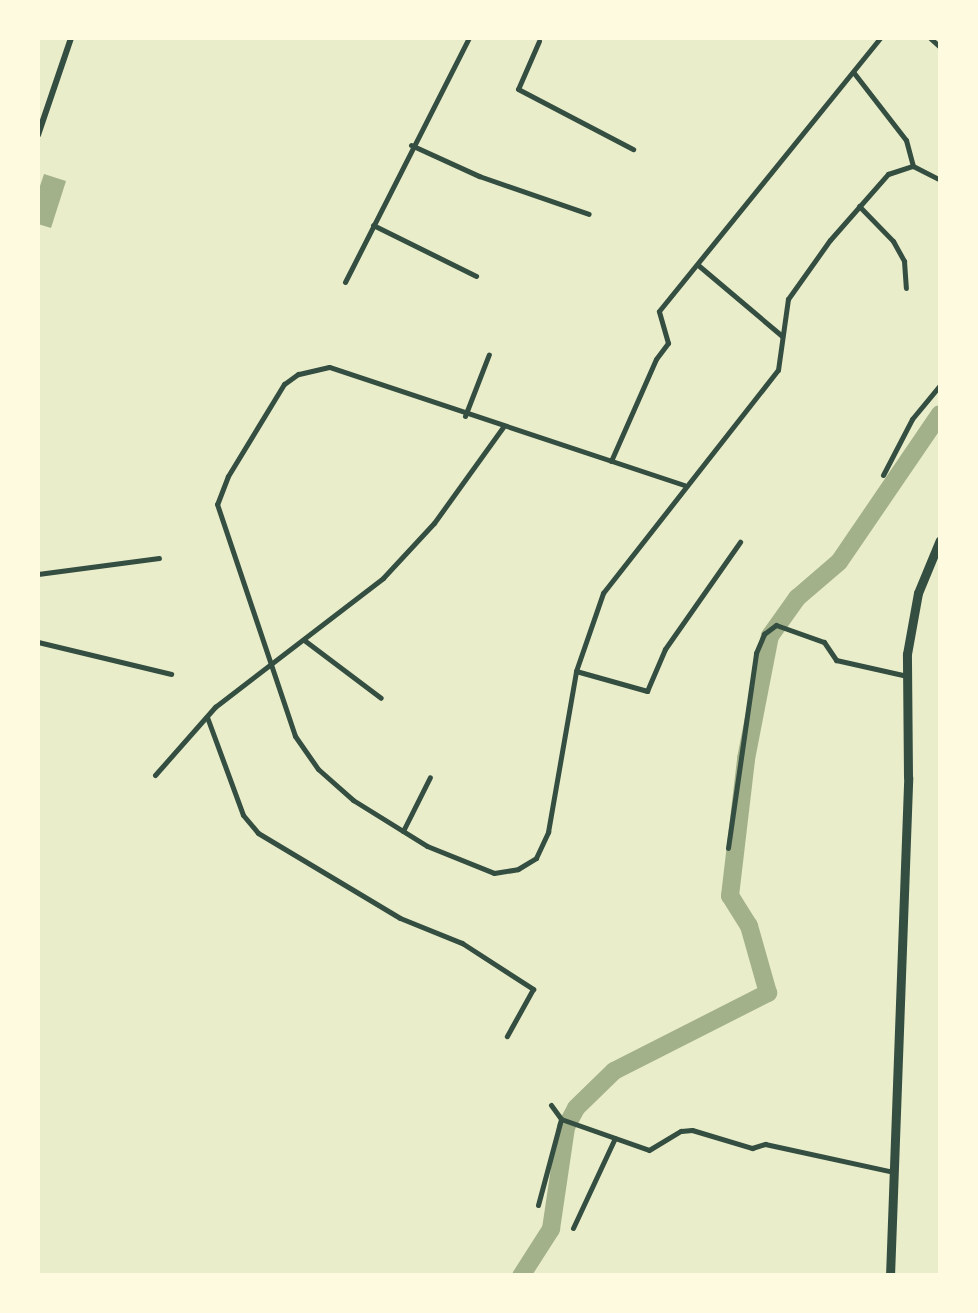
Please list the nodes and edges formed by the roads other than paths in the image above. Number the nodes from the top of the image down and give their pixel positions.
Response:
1 (71, 38) edge
2 (469, 38) edge
3 (880, 38) edge
4 (930, 38) edge
5 (538, 39) edge
6 (940, 47) edge
7 (854, 73) junction
8 (38, 131) edge
9 (411, 145) junction
10 (634, 149) dead end
11 (913, 166) junction
12 (940, 180) edge
13 (860, 206) junction
14 (589, 214) dead end
15 (372, 225) junction
16 (698, 266) junction
17 (476, 276) dead end
18 (346, 282) dead end
19 (906, 288) dead end
20 (782, 336) junction
21 (490, 354) dead end
22 (940, 386) edge
23 (465, 416) junction
24 (503, 427) junction
25 (610, 462) junction
26 (883, 476) dead end
27 (684, 485) junction
28 (940, 540) edge
29 (740, 542) dead end
30 (158, 558) dead end
31 (38, 574) edge
32 (304, 640) junction
33 (38, 642) edge
34 (270, 667) junction
35 (576, 671) junction
36 (172, 674) dead end
37 (907, 676) junction
38 (381, 698) dead end
39 (207, 717) junction
40 (155, 776) dead end
41 (430, 777) dead end
42 (403, 831) junction
43 (728, 848) dead end
44 (507, 1036) dead end
45 (551, 1105) dead end
46 (564, 1119) junction
47 (615, 1138) junction
48 (893, 1172) junction
49 (538, 1205) dead end
50 (573, 1228) dead end
51 (890, 1276) edge

1 - 8 street
2 - 9 street
3 - 7 street
4 - 6 street
5 - 10 street
7 - 11 street
7 - 16 street
9 - 14 street
9 - 15 street
11 - 12 street
11 - 13 street
13 - 19 street
13 - 20 street
15 - 17 street
15 - 18 street
16 - 20 street
16 - 25 street
20 - 27 street
21 - 23 street
22 - 26 street
23 - 24 street
23 - 34 street
24 - 25 street
24 - 32 street
25 - 27 street
27 - 35 street
28 - 37 main road
29 - 35 street
30 - 31 street
32 - 34 street
32 - 38 street
33 - 36 street
34 - 39 street
34 - 42 street
35 - 42 street
37 - 43 street
37 - 48 main road
39 - 40 street
39 - 44 street
41 - 42 street
45 - 46 street
46 - 47 street
46 - 49 street
47 - 48 street
47 - 50 street
48 - 51 main road

